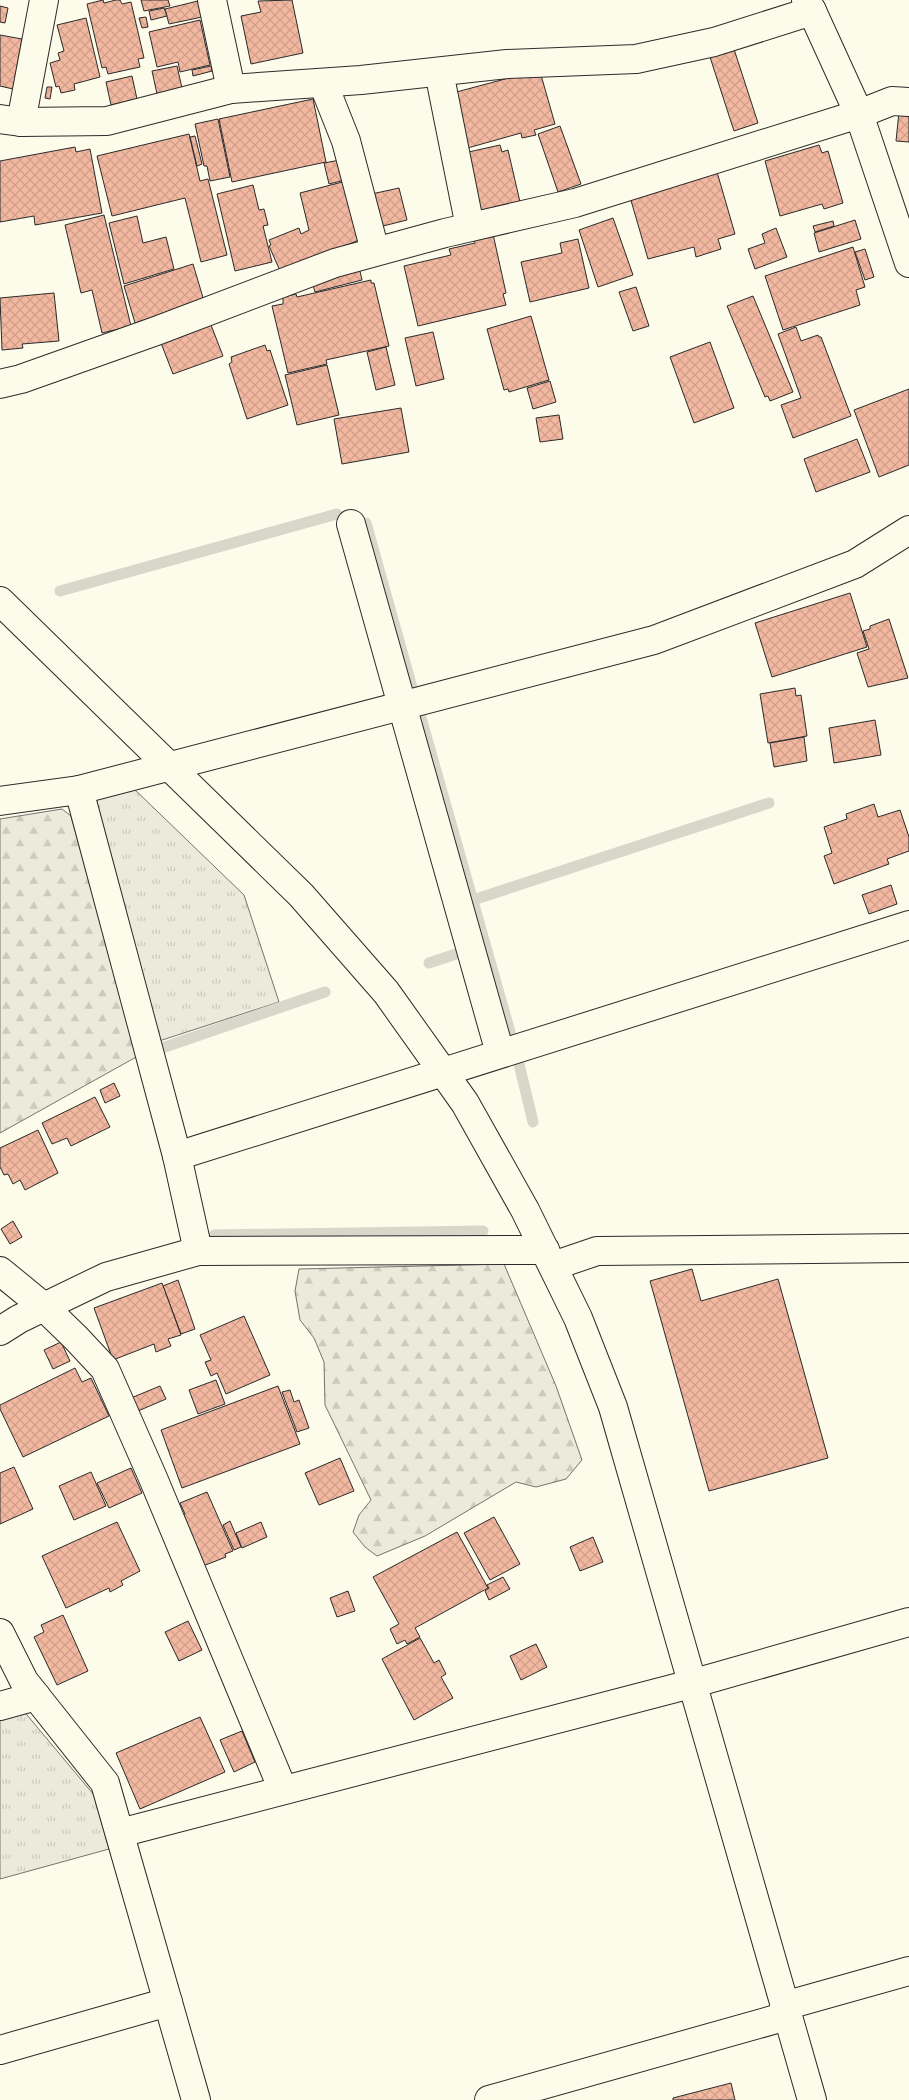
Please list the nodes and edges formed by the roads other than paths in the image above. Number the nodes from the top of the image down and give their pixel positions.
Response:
1 (44, 0) edge
2 (212, 0) edge
3 (809, 5) edge
4 (438, 72) junction
5 (323, 83) junction
6 (232, 90) junction
7 (909, 102) edge
8 (859, 114) junction
9 (10, 121) edge
10 (470, 227) junction
11 (375, 251) junction
12 (909, 263) edge
13 (0, 384) edge
14 (351, 524) dead end
15 (909, 530) edge
16 (0, 601) edge
17 (402, 705) junction
18 (167, 766) junction
19 (79, 790) junction
20 (0, 801) edge
21 (909, 925) edge
22 (500, 1053) junction
23 (443, 1071) junction
24 (177, 1156) junction
25 (909, 1248) edge
26 (198, 1251) junction
27 (549, 1258) junction
28 (0, 1271) edge
29 (44, 1307) junction
30 (0, 1331) edge
31 (909, 1622) edge
32 (0, 1633) edge
33 (691, 1684) junction
34 (36, 1696) junction
35 (0, 1706) edge
36 (283, 1790) junction
37 (120, 1832) junction
38 (909, 1971) edge
39 (168, 2002) junction
40 (786, 2011) junction
41 (0, 2050) edge
42 (196, 2100) edge
43 (489, 2100) edge
44 (812, 2100) edge

1 - 9 street
2 - 6 street
3 - 4 street
3 - 8 street
4 - 5 street
4 - 10 street
5 - 6 street
5 - 11 street
6 - 9 street
7 - 8 street
8 - 10 street
8 - 12 street
10 - 11 street
11 - 13 street
14 - 17 street
15 - 17 street
16 - 18 street
17 - 18 street
17 - 22 street
18 - 19 street
18 - 23 street
19 - 20 street
19 - 24 street
21 - 22 street
22 - 23 street
23 - 24 street
23 - 27 street
24 - 26 street
25 - 27 street
26 - 27 street
26 - 29 street
27 - 33 street
28 - 29 street
29 - 30 street
29 - 36 street
31 - 33 street
32 - 34 street
33 - 36 street
33 - 40 street
34 - 35 street
34 - 37 street
36 - 37 street
37 - 39 street
38 - 40 street
39 - 41 street
39 - 42 street
40 - 43 street
40 - 44 street

